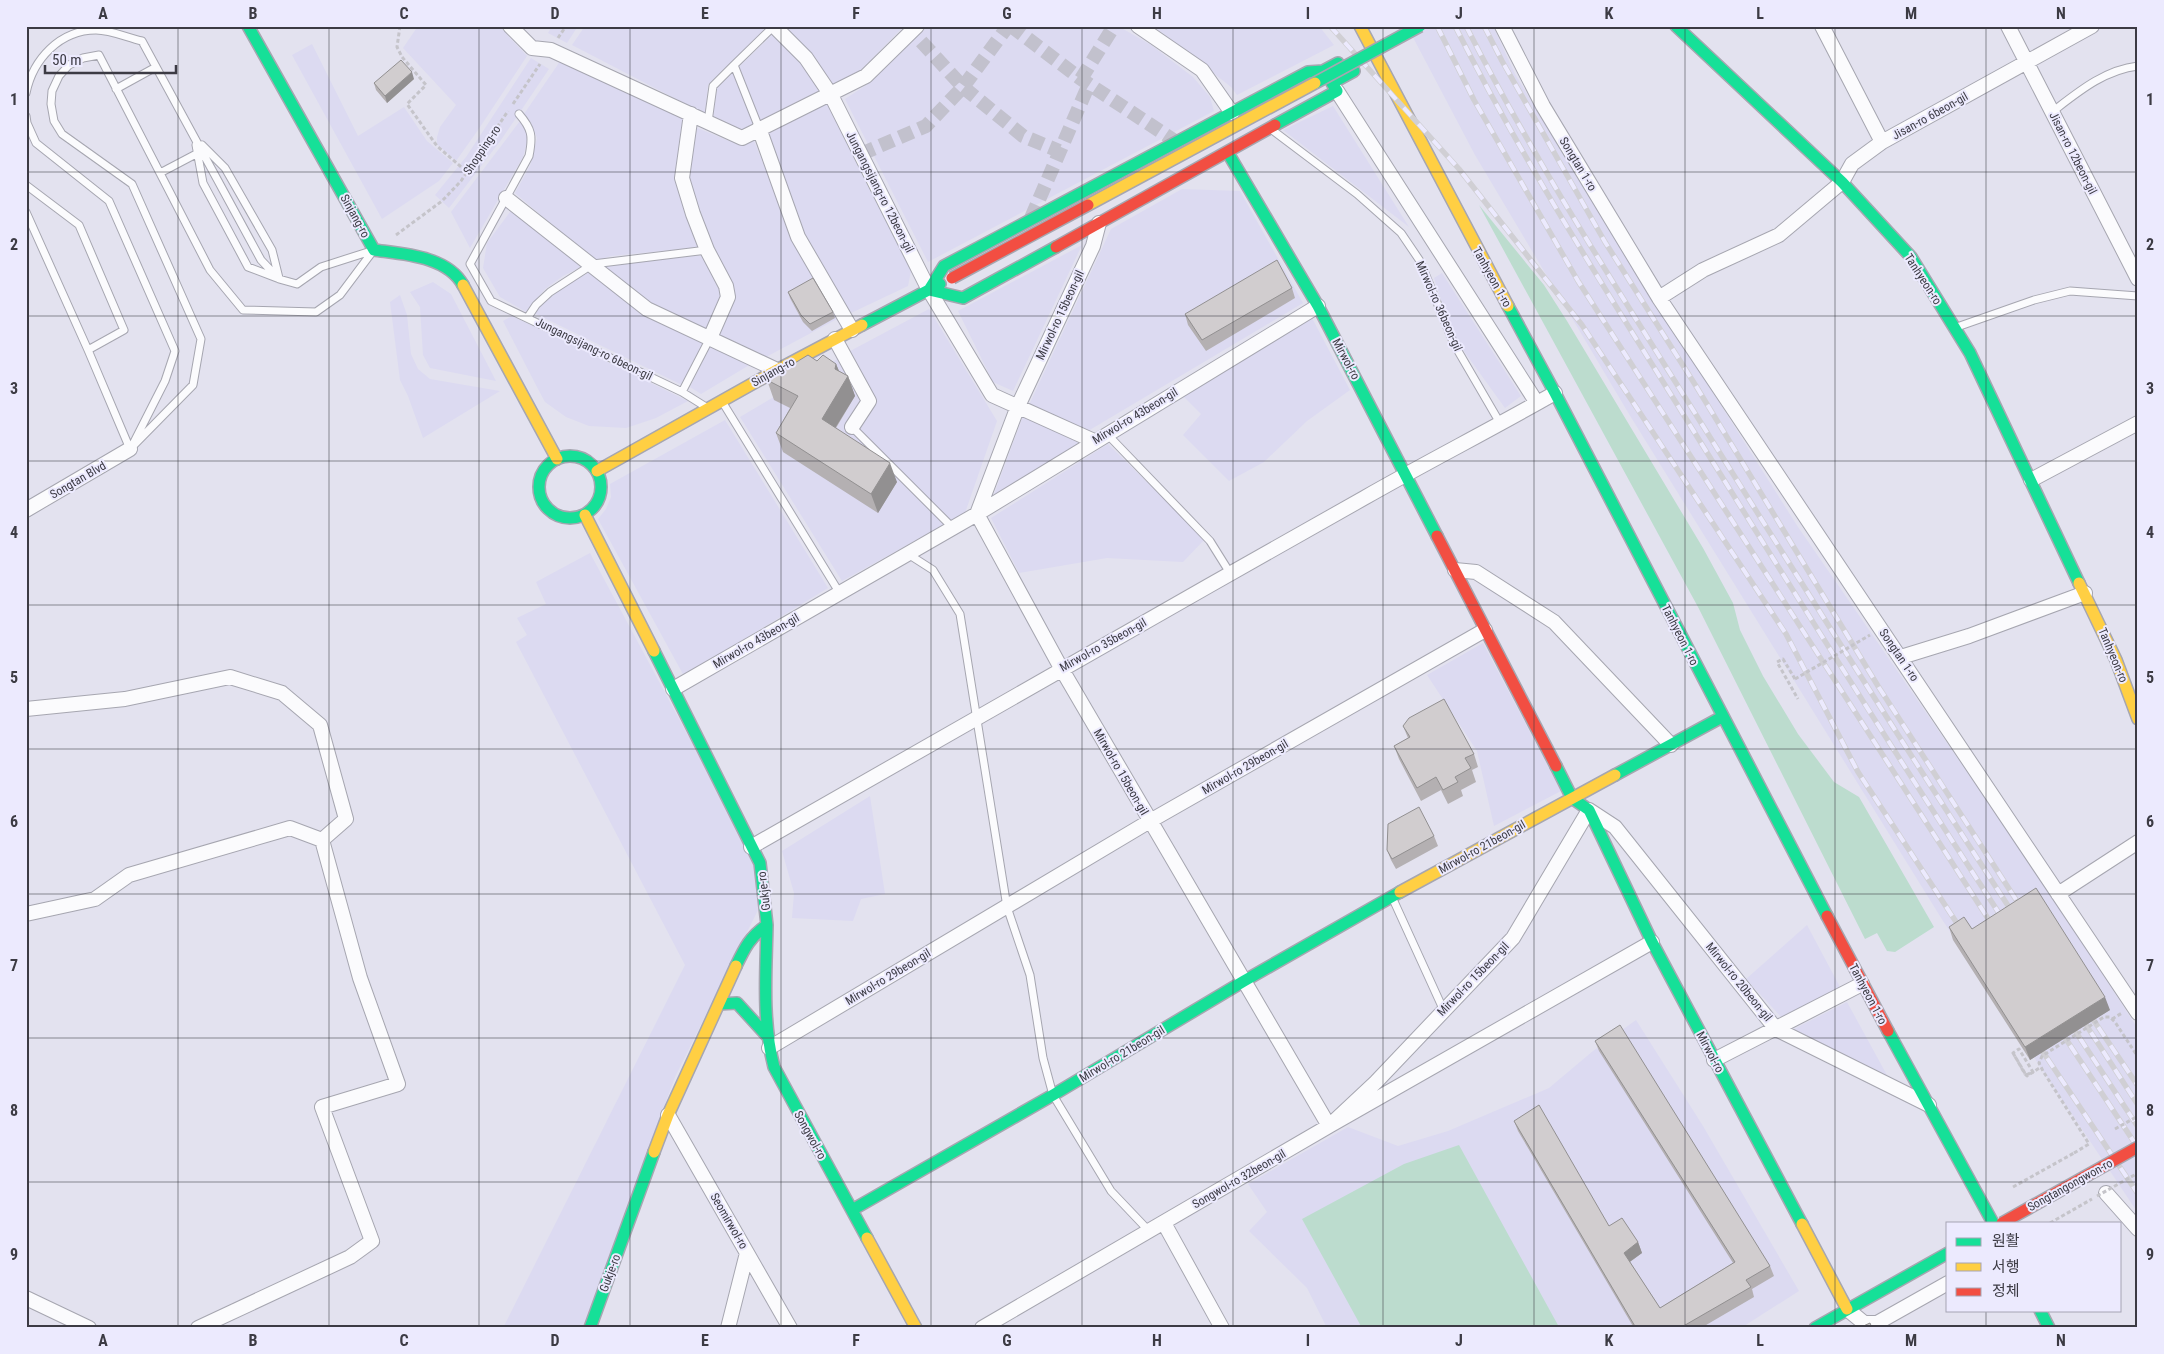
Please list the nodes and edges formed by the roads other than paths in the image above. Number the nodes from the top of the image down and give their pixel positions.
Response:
1 (248, 26) edge
2 (510, 26) edge
3 (774, 26) edge
4 (917, 26) edge
5 (1138, 26) edge
6 (1420, 26) edge
7 (1502, 26) edge
8 (1676, 26) edge
9 (1822, 26) edge
10 (2008, 26) edge
11 (2092, 26) edge
12 (1360, 27) edge
13 (1370, 46) junction
14 (1377, 59) junction
15 (2026, 62) junction
16 (734, 65) junction
17 (2138, 66) edge
18 (156, 67) junction
19 (116, 89) junction
20 (1337, 91) junction
21 (26, 93) edge
22 (831, 95) junction
23 (2052, 112) junction
24 (1232, 113) junction
25 (519, 114) dead end
26 (691, 114) junction
27 (26, 116) edge
28 (708, 123) junction
29 (760, 128) junction
30 (1269, 128) junction
31 (195, 138) junction
32 (1882, 142) junction
33 (198, 153) junction
34 (1228, 153) junction
35 (160, 173) junction
36 (1842, 182) junction
37 (26, 185) edge
38 (506, 198) junction
39 (26, 212) edge
40 (1099, 223) junction
41 (374, 250) junction
42 (708, 250) junction
43 (593, 264) junction
44 (2137, 277) edge
45 (279, 278) junction
46 (930, 290) junction
47 (2138, 296) edge
48 (1659, 298) junction
49 (1318, 306) junction
50 (528, 317) junction
51 (1954, 328) junction
52 (852, 330) junction
53 (710, 338) junction
54 (835, 339) junction
55 (88, 350) junction
56 (777, 370) junction
57 (682, 392) junction
58 (1555, 393) junction
59 (721, 401) junction
60 (1537, 403) junction
61 (1018, 406) junction
62 (707, 408) junction
63 (1500, 423) junction
64 (2138, 423) edge
65 (852, 427) joint
66 (1107, 434) junction
67 (1094, 441) junction
68 (130, 449) junction
69 (557, 459) junction
70 (597, 470) junction
71 (1406, 474) junction
72 (2031, 480) junction
73 (26, 510) edge
74 (977, 514) junction
75 (585, 515) junction
76 (953, 528) junction
77 (908, 554) junction
78 (1456, 570) junction
79 (1230, 573) junction
80 (839, 592) junction
81 (2085, 593) junction
82 (1485, 630) junction
83 (1901, 657) junction
84 (1061, 668) junction
85 (673, 689) junction
86 (26, 708) edge
87 (1722, 717) junction
88 (978, 718) junction
89 (2138, 719) edge
90 (1671, 745) junction
91 (1572, 798) junction
92 (1589, 810) junction
93 (1150, 821) junction
94 (322, 840) junction
95 (2138, 842) edge
96 (752, 847) junction
97 (2058, 894) junction
98 (1392, 896) junction
99 (1007, 907) junction
100 (26, 914) edge
101 (767, 924) junction
102 (1652, 942) junction
103 (1244, 981) junction
104 (1862, 984) junction
105 (719, 1004) junction
106 (1444, 1010) junction
107 (2138, 1013) edge
108 (1776, 1029) junction
109 (769, 1043) junction
110 (1714, 1060) junction
111 (1053, 1095) junction
112 (1929, 1105) junction
113 (668, 1114) junction
114 (1329, 1126) junction
115 (2138, 1147) edge
116 (2106, 1193) dead end
117 (852, 1210) junction
118 (1992, 1222) edge
119 (2004, 1222) edge
120 (1164, 1223) junction
121 (2138, 1229) edge
122 (1149, 1232) junction
123 (747, 1253) junction
124 (1946, 1254) edge
125 (1946, 1285) edge
126 (26, 1298) edge
127 (1847, 1310) junction
128 (2041, 1312) edge
129 (89, 1328) edge
130 (198, 1328) edge
131 (590, 1328) edge
132 (728, 1328) edge
133 (790, 1328) edge
134 (916, 1328) edge
135 (982, 1328) edge
136 (1222, 1328) edge
137 (1815, 1328) edge
138 (2049, 1328) edge

1 - 41 street, Sinjang-ro
2 - 26 street
3 - 16 lane
3 - 22 street, Jungangsijang-ro 12beon-gil
4 - 22 street
5 - 24 street
6 - 46 street, Sinjang-ro, bridge
7 - 48 street, Songtan 1-ro
8 - 36 street, Tanhyeon-ro
9 - 32 street, Jisan-ro 6beon-gil
10 - 15 street, Jisan-ro 12beon-gil
11 - 15 street, Jisan-ro 6beon-gil
12 - 13 street
13 - 14 street, Tanhyeon 1-ro
13 - 24 street
14 - 20 street
14 - 58 street, Tanhyeon 1-ro
15 - 23 street, Jisan-ro 12beon-gil
15 - 32 street, Jisan-ro 6beon-gil
16 - 28 lane
16 - 29 lane
17 - 23 lane
18 - 19 lane
18 - 21 lane
18 - 31 lane
19 - 35 lane
19 - 68 lane
20 - 30 street
20 - 60 street
22 - 29 street
22 - 46 street, Jungangsijang-ro 12beon-gil
23 - 44 street, Jisan-ro 12beon-gil
24 - 46 street
25 - 38 lane
26 - 28 street
26 - 42 street
27 - 68 lane
28 - 29 street
29 - 52 street
30 - 34 street
30 - 63 lane, Mirwol-ro 36beon-gil
31 - 33 lane
31 - 45 lane
31 - 45 lane
32 - 36 street
33 - 35 lane
33 - 45 lane
34 - 40 street
34 - 49 street, Mirwol-ro
35 - 41 lane
36 - 48 street
36 - 51 street, Tanhyeon-ro
37 - 55 lane
38 - 43 street
38 - 50 lane
39 - 55 lane
40 - 46 street
40 - 61 street, Mirwol-ro 15beon-gil
41 - 45 lane
41 - 69 street, Sinjang-ro
42 - 43 lane, Jungangsijang-ro 6beon-gil
42 - 53 street
43 - 50 lane, Jungangsijang-ro 6beon-gil
43 - 53 street
46 - 52 street, Sinjang-ro
46 - 61 street
47 - 51 lane
48 - 83 street, Songtan 1-ro
49 - 66 street, Mirwol-ro 43beon-gil
49 - 71 street, Mirwol-ro
50 - 57 lane, Jungangsijang-ro 6beon-gil
51 - 72 street, Tanhyeon-ro
52 - 54 street, Sinjang-ro
53 - 56 street
53 - 57 lane
54 - 56 street, Sinjang-ro
54 - 65 street
55 - 68 lane
56 - 59 street, Sinjang-ro
57 - 62 lane, Jungangsijang-ro 6beon-gil
58 - 60 street
58 - 87 street, Tanhyeon 1-ro
59 - 62 street, Sinjang-ro
59 - 80 lane
60 - 63 street
61 - 67 street
61 - 74 street, Mirwol-ro 15beon-gil
62 - 70 street, Sinjang-ro
63 - 71 street
64 - 72 street
65 - 76 lane
66 - 67 street, Mirwol-ro 43beon-gil
66 - 79 lane
67 - 74 street, Mirwol-ro 43beon-gil
68 - 73 street, Songtan Blvd
69 - 70 street
69 - 75 street
70 - 75 street
71 - 78 street, Mirwol-ro
71 - 79 street, Mirwol-ro 35beon-gil
72 - 81 street, Tanhyeon-ro
74 - 76 street, Mirwol-ro 43beon-gil
74 - 84 street, Mirwol-ro 15beon-gil
75 - 85 street, Gukje-ro
76 - 77 street, Mirwol-ro 43beon-gil
77 - 80 street, Mirwol-ro 43beon-gil
77 - 88 lane
78 - 82 street, Mirwol-ro
78 - 90 street
79 - 84 street, Mirwol-ro 35beon-gil
80 - 85 street, Mirwol-ro 43beon-gil
81 - 83 street
81 - 89 street, Tanhyeon-ro
82 - 91 street, Mirwol-ro
82 - 93 street, Mirwol-ro 29beon-gil
83 - 97 street, Songtan 1-ro
84 - 88 street, Mirwol-ro 35beon-gil
84 - 93 street, Mirwol-ro 15beon-gil
85 - 96 street, Gukje-ro
86 - 94 street
87 - 90 street
87 - 104 street, Tanhyeon 1-ro
88 - 96 street, Mirwol-ro 35beon-gil
88 - 99 lane
90 - 91 street
91 - 92 street, Mirwol-ro
91 - 98 street, Mirwol-ro 21beon-gil
92 - 102 street, Mirwol-ro
92 - 106 street, Mirwol-ro 15beon-gil
92 - 108 street, Mirwol-ro 20beon-gil
93 - 99 street, Mirwol-ro 29beon-gil
93 - 103 street, Mirwol-ro 15beon-gil
94 - 100 street
94 - 130 street
95 - 97 street
96 - 101 street, Gukje-ro
97 - 107 street, Songtan 1-ro
98 - 103 street, Mirwol-ro 21beon-gil
98 - 106 lane
99 - 109 street, Mirwol-ro 29beon-gil
99 - 111 lane
101 - 105 street, Gukje-ro
101 - 109 street, Songwol-ro
102 - 110 street, Mirwol-ro
102 - 114 street
103 - 111 street, Mirwol-ro 21beon-gil
103 - 114 street, Mirwol-ro 15beon-gil
104 - 108 street
104 - 112 street, Tanhyeon 1-ro
105 - 109 street
105 - 113 street, Gukje-ro
106 - 114 street, Mirwol-ro 15beon-gil
108 - 110 street
108 - 112 street, Mirwol-ro 20beon-gil
109 - 117 street, Songwol-ro
110 - 127 street, Mirwol-ro
111 - 117 street, Mirwol-ro 21beon-gil
111 - 122 lane
112 - 118 street, Tanhyeon 1-ro
113 - 123 street, Seomirwol-ro
113 - 131 street, Gukje-ro
114 - 120 street, Songwol-ro 32beon-gil
115 - 119 street, Songtangongwon-ro, bridge
116 - 121 street
117 - 134 street, Songwol-ro
120 - 122 street, Songwol-ro 32beon-gil
120 - 136 street
122 - 135 street, Songwol-ro 32beon-gil
123 - 132 street
123 - 133 street, Seomirwol-ro
124 - 127 street
125 - 127 street
126 - 129 street
127 - 137 street
128 - 138 street

